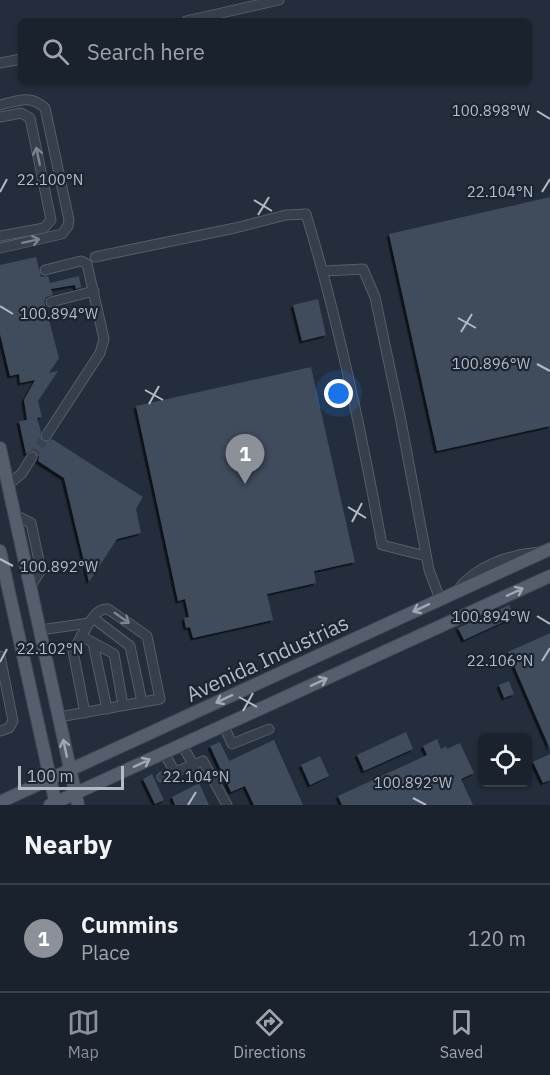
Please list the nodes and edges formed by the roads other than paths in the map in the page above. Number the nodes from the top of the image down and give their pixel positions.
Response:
1 (279, 0) edge
2 (199, 18) edge
3 (18, 59) edge
4 (0, 63) edge
5 (0, 105) edge
6 (0, 117) edge
7 (0, 236) edge
8 (0, 248) edge
9 (95, 257) dead end
10 (45, 270) dead end
11 (324, 271) junction
12 (94, 291) junction
13 (51, 302) dead end
14 (46, 436) tunnel mouth
15 (0, 448) edge
16 (32, 457) tunnel mouth
17 (5, 478) edge
18 (6, 500) edge
19 (548, 550) edge
20 (0, 551) edge
21 (426, 556) junction
22 (550, 576) edge
23 (440, 599) junction
24 (91, 621) junction
25 (40, 630) junction
26 (81, 636) junction
27 (93, 643) junction
28 (0, 656) edge
29 (54, 695) junction
30 (33, 701) junction
31 (142, 702) junction
32 (123, 705) junction
33 (107, 709) junction
34 (85, 712) junction
35 (59, 717) junction
36 (224, 726) junction
37 (269, 729) dead end
38 (0, 731) edge
39 (182, 745) junction
40 (164, 753) junction
41 (194, 766) junction
42 (70, 770) junction
43 (176, 772) junction
44 (162, 777) dead end
45 (50, 781) junction
46 (77, 799) edge
47 (0, 802) edge
48 (54, 804) edge
49 (227, 805) edge

1 - 2 street
3 - 4 street
8 -> 5 street
7 -> 6 street
9 - 11 street
10 - 12 street
11 - 21 street
11 - 21 street
12 - 13 street
12 - 14 street
15 - 17 main road
16 - 17 street
17 - 18 main road
18 - 25 main road
19 - 23 main road, Avenida Industrias
20 - 30 main road
21 - 23 street
36 -> 22 main road, Avenida Industrias
23 -> 42 main road, Avenida Industrias
24 - 25 street
24 - 26 street
24 - 31 street
24 -> 31 street
25 - 29 main road
26 - 27 street
26 - 34 street
27 - 32 street
27 - 33 street
28 - 38 street
29 - 30 main road
29 - 35 main road
30 - 45 main road
31 - 32 street
32 - 33 street
33 - 34 street
34 - 35 street
42 -> 35 main road
36 - 37 street
36 - 39 main road, Avenida Industrias
39 - 40 main road, Avenida Industrias
39 - 41 street
40 - 43 street
46 -> 40 main road, Avenida Industrias
41 - 43 street
41 - 49 street
42 - 45 main road, Avenida Industrias
42 - 46 main road
43 - 44 street
45 - 47 main road, Avenida Industrias
45 - 48 main road
46 - 48 main road, Avenida Industrias

